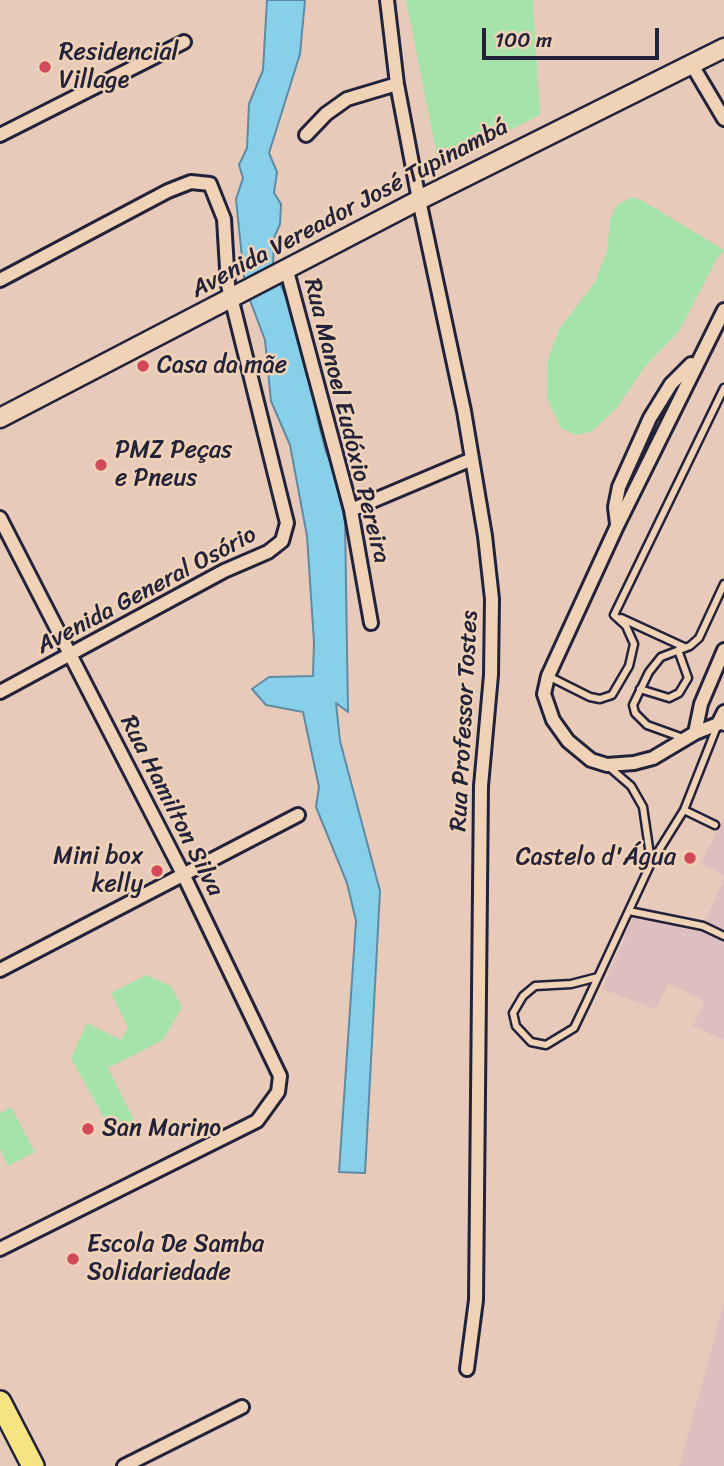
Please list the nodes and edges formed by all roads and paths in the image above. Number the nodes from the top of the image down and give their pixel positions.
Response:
1 (387, 0) edge
2 (184, 42) dead end
3 (724, 48) edge
4 (692, 65) junction
5 (397, 84) junction
6 (724, 119) edge
7 (0, 135) edge
8 (306, 135) dead end
9 (419, 200) junction
10 (284, 272) junction
11 (0, 280) edge
12 (237, 297) junction
13 (724, 310) edge
14 (724, 388) edge
15 (0, 418) edge
16 (472, 458) junction
17 (351, 510) junction
18 (0, 518) edge
19 (724, 584) edge
20 (614, 615) junction
21 (371, 623) dead end
22 (686, 648) junction
23 (678, 650) junction
24 (724, 650) edge
25 (69, 656) junction
26 (548, 676) junction
27 (640, 689) junction
28 (0, 692) edge
29 (722, 721) edge
30 (690, 736) junction
31 (607, 765) junction
32 (684, 810) junction
33 (298, 815) dead end
34 (715, 825) dead end
35 (651, 863) junction
36 (184, 876) junction
37 (629, 911) junction
38 (724, 936) edge
39 (0, 970) edge
40 (598, 976) junction
41 (0, 1249) edge
42 (467, 1369) dead end
43 (0, 1402) edge
44 (242, 1407) dead end
45 (33, 1466) edge
46 (124, 1466) edge

1 - 5 street, Rua Professor Tostes
2 - 7 street
3 - 4 street, Avenida Vereador José Tupinambá
4 - 6 street
4 - 9 street, Avenida Vereador José Tupinambá
5 - 8 street
5 - 9 street, Rua Professor Tostes
9 - 10 street, Avenida Vereador José Tupinambá
9 - 16 street, Rua Professor Tostes
10 - 12 street, Avenida Vereador José Tupinambá
10 - 17 street, Rua Manoel Eudóxio Pereira
11 - 12 street
12 - 15 street, Avenida Vereador José Tupinambá
12 - 25 street, Avenida General Osório
13 - 26 street
14 - 20 lane
16 - 17 street
16 - 42 street, Rua Professor Tostes
17 - 21 street, Rua Manoel Eudóxio Pereira
18 - 25 street, Rua Hamilton Silva
19 - 22 lane
20 - 22 lane
20 - 26 lane
22 - 23 lane
23 - 27 lane
23 - 27 lane
24 - 30 street
25 - 28 street, Avenida General Osório
25 - 36 street, Rua Hamilton Silva
26 - 31 street
27 - 30 lane
29 - 30 street
29 - 32 lane
30 - 31 street
31 - 35 lane
32 - 34 lane
32 - 35 lane
33 - 36 street
35 - 37 lane
36 - 39 street
36 - 41 street, Rua Hamilton Silva
37 - 38 lane
37 - 40 lane
40 - 40 lane
43 - 45 main road
44 - 46 street

